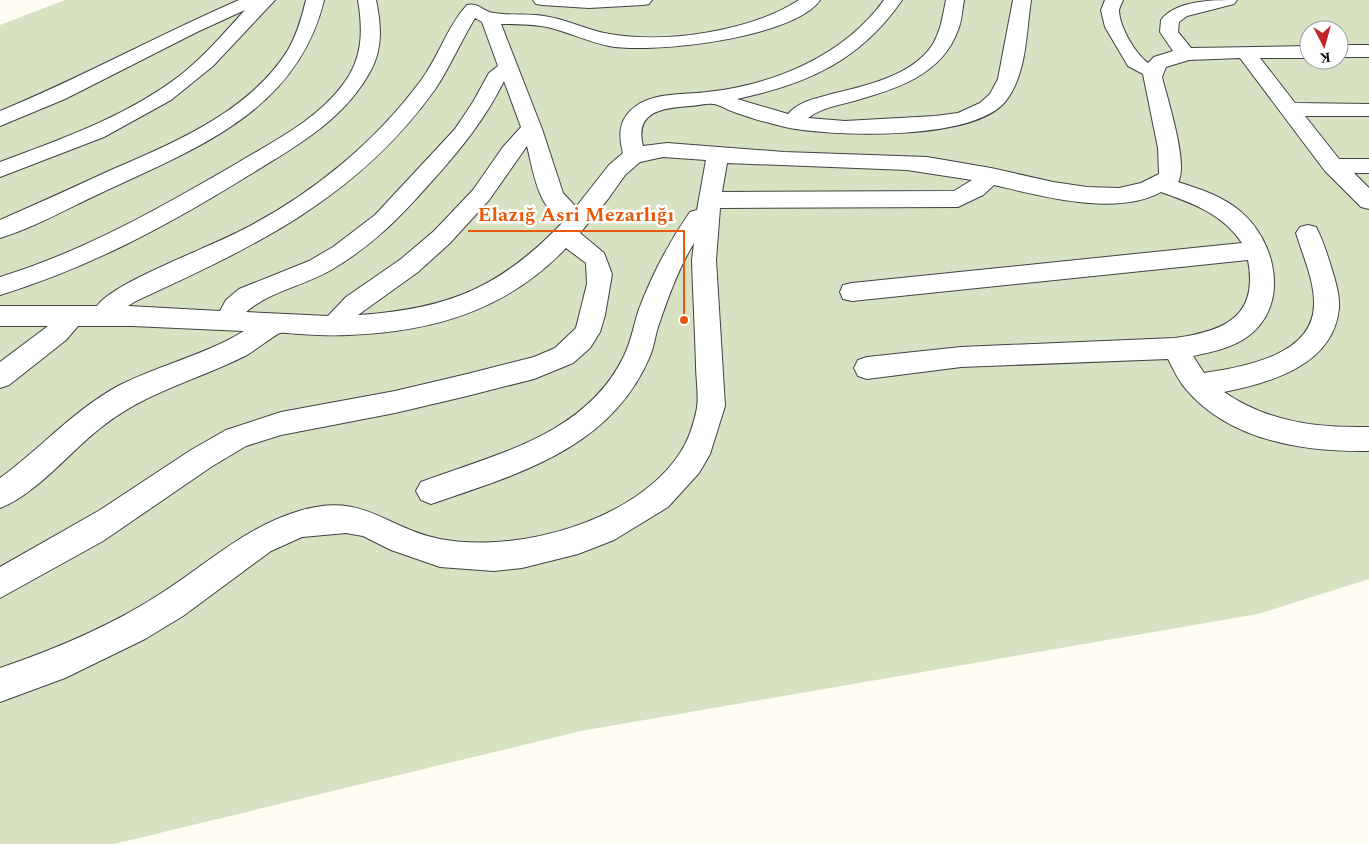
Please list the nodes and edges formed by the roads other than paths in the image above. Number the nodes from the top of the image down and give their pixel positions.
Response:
1 (254, 0) edge
2 (266, 0) edge
3 (315, 0) edge
4 (368, 0) edge
5 (542, 0) edge
6 (643, 0) edge
7 (811, 0) edge
8 (893, 0) edge
9 (954, 0) edge
10 (1022, 0) edge
11 (1114, 0) edge
12 (1228, 0) edge
13 (473, 9) edge
14 (1349, 51) edge
15 (1369, 51) edge
16 (1299, 52) edge
17 (1246, 53) junction
18 (1186, 55) junction
19 (509, 68) junction
20 (1153, 71) junction
21 (716, 97) junction
22 (1289, 110) junction
23 (1369, 110) edge
24 (0, 118) edge
25 (794, 120) junction
26 (532, 129) junction
27 (718, 155) junction
28 (635, 156) junction
29 (1332, 166) junction
30 (1369, 166) edge
31 (0, 170) edge
32 (991, 175) junction
33 (1162, 184) junction
34 (1369, 201) edge
35 (709, 208) junction
36 (573, 226) junction
37 (0, 230) edge
38 (1308, 233) dead end
39 (1258, 250) junction
40 (0, 286) edge
41 (852, 292) dead end
42 (0, 316) edge
43 (72, 316) junction
44 (104, 316) junction
45 (228, 319) junction
46 (275, 322) junction
47 (334, 326) junction
48 (1175, 348) junction
49 (867, 368) dead end
50 (0, 377) edge
51 (1199, 385) junction
52 (1369, 438) edge
53 (432, 491) dead end
54 (0, 494) edge
55 (0, 583) edge
56 (0, 685) edge

1 - 24 lane
2 - 31 lane
3 - 37 lane
4 - 40 lane
5 - 6 lane
7 - 13 lane
8 - 21 lane
9 - 25 lane
10 - 25 lane
11 - 20 lane
12 - 18 lane
13 - 19 lane
13 - 44 lane
14 - 15 lane
16 - 17 lane
17 - 18 lane
17 - 22 lane
18 - 20 lane
19 - 26 lane
19 - 45 lane
20 - 33 lane
21 - 25 lane
21 - 28 lane
22 - 23 lane
22 - 29 lane
26 - 36 lane
26 - 47 lane
27 - 28 lane
27 - 32 lane
27 - 35 lane
28 - 36 lane
29 - 30 lane
29 - 34 lane
32 - 33 lane
32 - 35 lane
33 - 39 lane
35 - 53 lane
35 - 56 lane
36 - 47 lane
36 - 55 lane
38 - 51 lane
39 - 41 lane
39 - 48 lane
42 - 43 lane
43 - 44 lane
43 - 50 lane
44 - 45 lane
45 - 46 lane
46 - 47 lane
46 - 54 lane
48 - 49 lane
48 - 51 lane
51 - 52 lane

